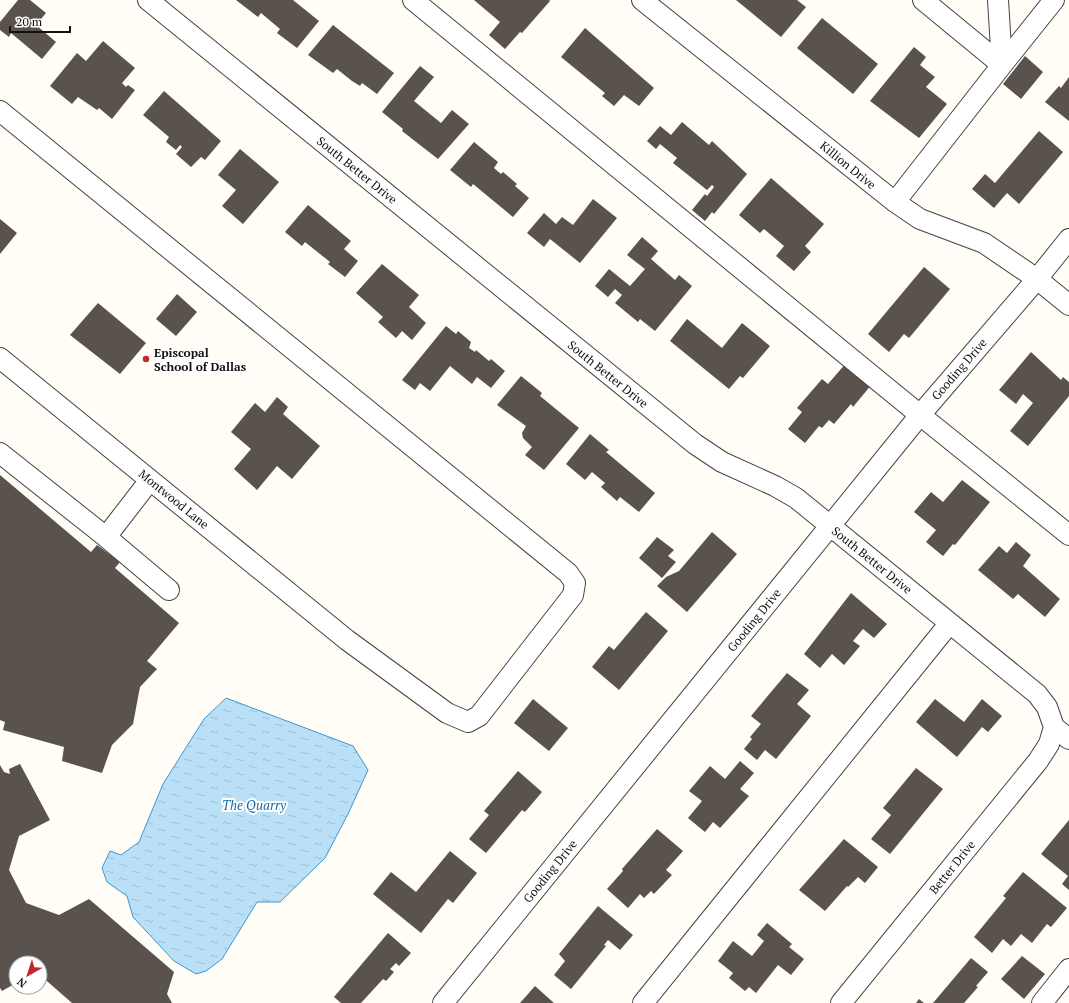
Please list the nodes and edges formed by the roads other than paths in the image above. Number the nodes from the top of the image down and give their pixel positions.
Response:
1 (148, 0) edge
2 (412, 0) edge
3 (642, 0) edge
4 (923, 0) edge
5 (998, 0) edge
6 (1054, 0) edge
7 (1002, 65) junction
8 (0, 111) edge
9 (895, 202) junction
10 (1069, 239) edge
11 (1037, 279) junction
12 (1069, 305) edge
13 (0, 358) edge
14 (920, 415) junction
15 (0, 453) edge
16 (150, 480) junction
17 (830, 526) junction
18 (1069, 535) edge
19 (106, 537) junction
20 (169, 590) dead end
21 (949, 624) junction
22 (1062, 733) edge
23 (1069, 969) edge
24 (443, 1003) edge
25 (643, 1003) edge
26 (841, 1003) edge
27 (1042, 1003) edge

1 - 17 street, South Better Drive
2 - 14 street
3 - 9 street, Killion Drive
4 - 7 street
5 - 7 street
6 - 7 street
7 - 9 street
8 - 16 street, Montwood Lane
9 - 11 street, Killion Drive
10 - 11 street, Gooding Drive
11 - 12 street, Killion Drive
11 - 14 street, Gooding Drive
13 - 16 street, Montwood Lane
14 - 17 street, Gooding Drive
14 - 18 street
15 - 19 street
16 - 19 street
17 - 21 street, South Better Drive
17 - 24 street, Gooding Drive
19 - 20 street
21 - 22 street, South Better Drive
21 - 25 street
22 - 26 street, Better Drive
23 - 27 street

